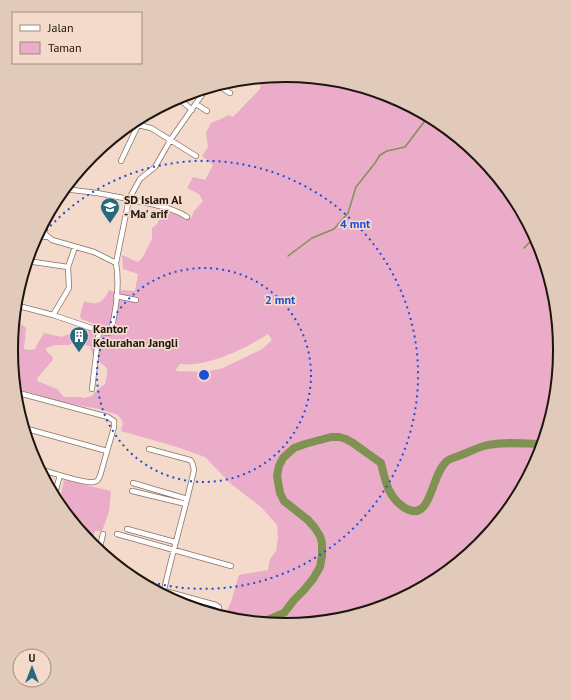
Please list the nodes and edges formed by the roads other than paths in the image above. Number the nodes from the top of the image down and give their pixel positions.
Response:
1 (225, 90) edge
2 (230, 93) dead end
3 (201, 97) edge
4 (184, 103) edge
5 (196, 104) junction
6 (192, 110) junction
7 (207, 111) dead end
8 (141, 126) edge
9 (136, 128) edge
10 (171, 139) junction
11 (196, 156) dead end
12 (121, 162) dead end
13 (71, 190) edge
14 (129, 199) junction
15 (187, 217) dead end
16 (45, 233) edge
17 (44, 237) edge
18 (48, 237) junction
19 (75, 247) junction
20 (33, 262) edge
21 (116, 263) junction
22 (68, 267) junction
23 (116, 296) junction
24 (136, 300) dead end
25 (22, 306) edge
26 (53, 315) junction
27 (99, 331) junction
28 (92, 389) dead end
29 (22, 394) edge
30 (30, 430) edge
31 (149, 449) dead end
32 (107, 451) junction
33 (48, 472) edge
34 (60, 475) junction
35 (133, 483) dead end
36 (56, 488) edge
37 (132, 491) dead end
38 (187, 501) junction
39 (127, 529) dead end
40 (103, 534) dead end
41 (117, 534) dead end
42 (100, 541) edge
43 (175, 542) junction
44 (173, 550) junction
45 (231, 566) dead end
46 (164, 589) edge
47 (173, 593) edge
48 (219, 609) edge

1 - 2 street
3 - 5 street
4 - 6 street
5 - 6 street
5 - 7 street
6 - 10 street
8 - 10 street
9 - 12 street
10 - 11 street
10 - 14 street
13 - 14 street
14 - 15 street
14 - 21 street
16 - 18 street
17 - 18 street
18 - 19 street
19 - 21 street
19 - 22 street
20 - 22 street
21 - 23 street
22 - 26 street
23 - 24 street
23 - 27 street
25 - 26 street
26 - 27 street
27 - 28 street
29 - 32 street
30 - 32 street
31 - 38 street
32 - 34 street
33 - 34 street
34 - 36 street
35 - 38 street
37 - 38 street
38 - 43 street
39 - 43 street
40 - 42 street
41 - 44 street
43 - 44 street
44 - 45 street
44 - 46 street
47 - 48 street

